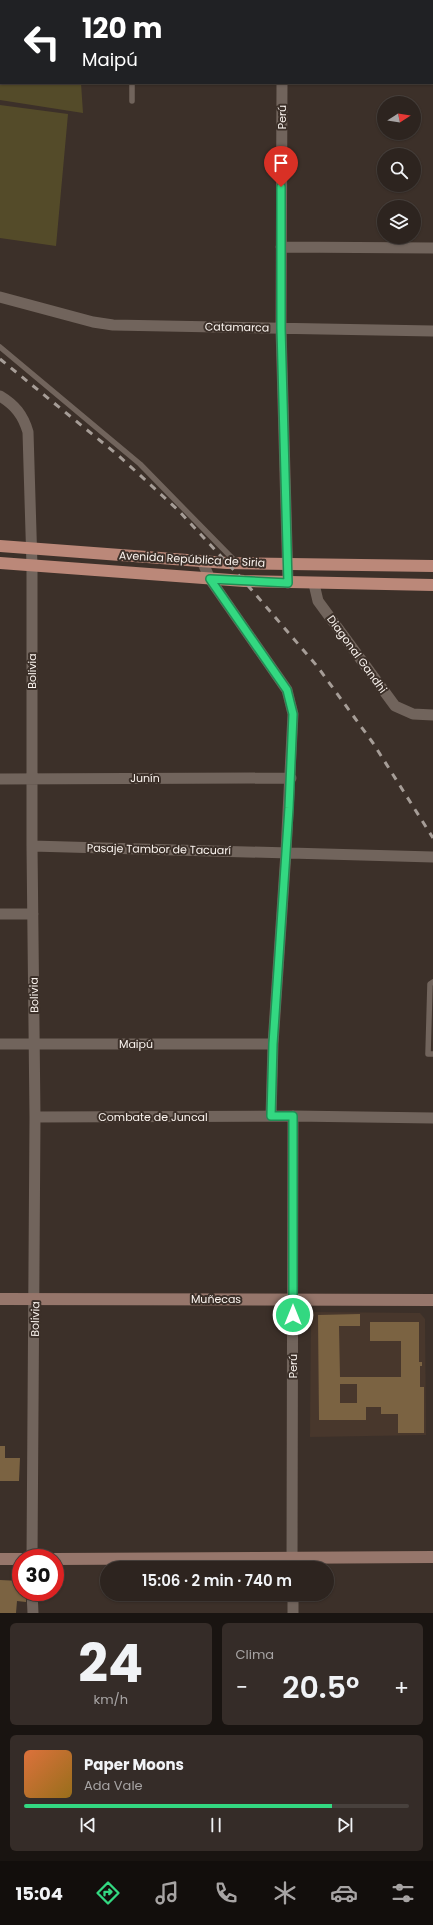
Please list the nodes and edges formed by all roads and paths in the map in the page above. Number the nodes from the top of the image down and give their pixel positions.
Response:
1 (132, 84) edge
2 (282, 84) edge
3 (132, 101) dead end
4 (281, 247) junction
5 (433, 248) edge
6 (0, 297) edge
7 (281, 328) junction
8 (433, 331) edge
9 (0, 347) edge
10 (0, 396) edge
11 (0, 546) edge
12 (32, 549) junction
13 (202, 561) junction
14 (236, 562) junction
15 (0, 563) edge
16 (287, 563) junction
17 (32, 566) junction
18 (433, 566) edge
19 (210, 579) junction
20 (288, 583) junction
21 (314, 584) junction
22 (433, 585) edge
23 (433, 715) edge
24 (291, 778) junction
25 (0, 779) edge
26 (32, 779) junction
27 (32, 846) junction
28 (286, 852) junction
29 (433, 857) edge
30 (0, 914) edge
31 (33, 914) junction
32 (433, 982) edge
33 (0, 1044) edge
34 (34, 1044) junction
35 (273, 1044) junction
36 (433, 1054) edge
37 (271, 1116) junction
38 (293, 1116) junction
39 (35, 1117) junction
40 (433, 1118) edge
41 (35, 1298) junction
42 (0, 1299) edge
43 (293, 1300) junction
44 (433, 1300) edge
45 (32, 1549) edge
46 (433, 1557) edge
47 (0, 1559) edge
48 (12, 1559) edge
49 (64, 1559) edge
50 (174, 1561) edge
51 (292, 1561) edge
52 (334, 1561) edge
53 (32, 1601) edge
54 (292, 1601) edge
55 (33, 1613) edge
56 (293, 1613) edge

1 - 3 lane
2 - 4 street, Perú
4 - 5 street
4 - 7 street, Perú
6 - 7 street, Catamarca
7 - 8 street, Catamarca
7 - 16 street, Perú
9 - 14 lane
10 - 12 street, Bolivia
11 - 12 main road, Avenida República de Siria
12 - 13 main road, Avenida República de Siria
12 - 17 street, Bolivia
13 - 14 main road, Avenida República de Siria
13 - 19 street
14 - 16 main road, Avenida República de Siria
15 - 17 main road, Avenida República de Siria
16 - 18 main road, Avenida República de Siria
16 - 20 street, Perú
17 - 19 main road, Avenida República de Siria
17 - 26 street, Bolivia
19 - 20 main road, Avenida República de Siria
19 - 24 street
20 - 21 main road, Avenida República de Siria
21 - 22 main road, Avenida República de Siria
21 - 23 street, Diagonal Gandhi
24 - 26 street, Junín
24 - 28 street
25 - 26 street, Junín
26 - 27 street, Bolivia
27 - 28 street, Pasaje Tambor de Tacuarí
27 - 31 street, Bolivia
28 - 29 street
28 - 35 street
30 - 31 street
31 - 34 street, Bolivia
32 - 36 lane
33 - 34 street, Maipú
34 - 35 street, Maipú
34 - 39 street, Bolivia
35 - 37 street
37 - 38 street
37 - 39 street, Combate de Juncal
38 - 40 street
38 - 43 street, Perú
39 - 41 street, Bolivia
41 - 42 street, Muñecas
41 - 43 street, Muñecas
41 - 45 street, Bolivia
43 - 44 street, Muñecas
43 - 51 street, Perú
46 - 52 street
47 - 48 street
49 - 50 street
53 - 55 street
54 - 56 street

